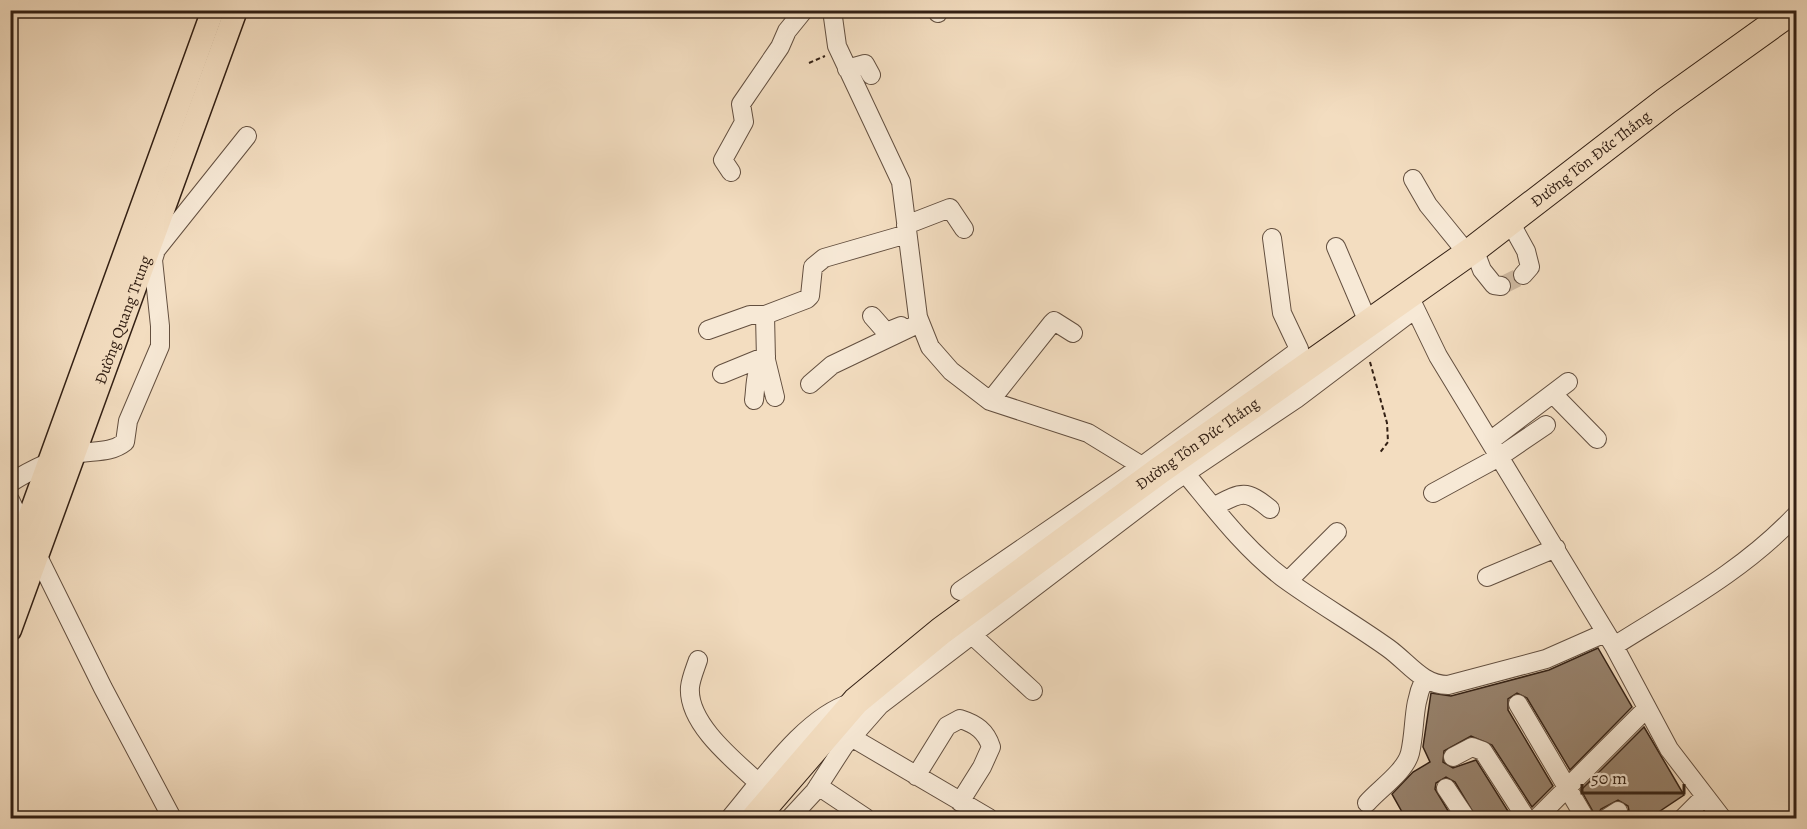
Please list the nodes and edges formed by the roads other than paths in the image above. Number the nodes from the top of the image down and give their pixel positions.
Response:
1 (213, 10) edge
2 (236, 10) edge
3 (804, 10) edge
4 (832, 10) edge
5 (1793, 10) edge
6 (847, 69) junction
7 (871, 75) dead end
8 (247, 136) dead end
9 (731, 172) dead end
10 (1413, 179) dead end
11 (1510, 222) junction
12 (963, 229) dead end
13 (907, 230) junction
14 (1272, 238) dead end
15 (1336, 247) dead end
16 (1471, 251) junction
17 (815, 264) junction
18 (1523, 275) dead end
19 (1501, 286) dead end
20 (801, 288) dead end
21 (1412, 301) junction
22 (765, 315) junction
23 (872, 316) dead end
24 (919, 320) junction
25 (1368, 322) junction
26 (708, 330) dead end
27 (1073, 333) dead end
28 (766, 358) junction
29 (722, 374) dead end
30 (1568, 382) dead end
31 (810, 384) dead end
32 (1553, 394) junction
33 (775, 397) dead end
34 (754, 400) dead end
35 (990, 401) junction
36 (1546, 425) dead end
37 (1597, 439) dead end
38 (1495, 449) junction
39 (75, 454) junction
40 (49, 464) junction
41 (1162, 470) junction
42 (10, 483) edge
43 (1433, 493) dead end
44 (10, 500) edge
45 (1213, 507) junction
46 (1270, 509) dead end
47 (1797, 515) edge
48 (25, 530) junction
49 (1337, 532) dead end
50 (1556, 548) junction
51 (38, 555) junction
52 (10, 570) edge
53 (1487, 577) dead end
54 (1288, 581) junction
55 (960, 591) dead end
56 (10, 630) edge
57 (971, 634) junction
58 (1609, 640) junction
59 (698, 660) dead end
60 (1424, 680) junction
61 (1033, 691) dead end
62 (1518, 704) dead end
63 (1647, 708) junction
64 (853, 720) junction
65 (1454, 758) dead end
66 (916, 776) junction
67 (760, 784) junction
68 (814, 788) junction
69 (1446, 788) dead end
70 (1568, 788) junction
71 (1704, 797) junction
72 (960, 802) junction
73 (1367, 803) dead end
74 (172, 819) edge
75 (730, 819) edge
76 (755, 819) edge
77 (790, 819) edge
78 (866, 819) edge
79 (988, 819) edge
80 (1466, 819) edge
81 (1526, 819) edge
82 (1537, 819) edge
83 (1585, 819) edge
84 (1683, 819) edge
85 (1722, 819) edge

1 - 40 main road, Đường Quang Trung
2 - 39 main road, Đường Quang Trung
3 - 9 street
4 - 6 street
5 - 11 highway, Đường Tôn Đức Thắng
6 - 7 street
6 - 13 street
8 - 39 street
10 - 16 street
11 - 16 highway, Đường Tôn Đức Thắng
11 - 18 street
12 - 13 street
13 - 17 street
13 - 24 street
14 - 41 street
15 - 25 street
16 - 19 street
16 - 21 highway, Đường Tôn Đức Thắng
17 - 20 street
17 - 22 street
21 - 25 highway, Đường Tôn Đức Thắng
21 - 38 street
21 - 41 street
22 - 26 street
22 - 28 street
23 - 24 street
24 - 31 street
24 - 35 street
25 - 41 highway, Đường Tôn Đức Thắng
27 - 35 street
28 - 29 street
28 - 33 street
28 - 34 street
30 - 32 street
32 - 37 street
32 - 38 street
35 - 41 street
36 - 38 street
38 - 43 street
38 - 50 street
39 - 40 street
39 - 51 main road, Đường Quang Trung
40 - 42 street
40 - 48 main road, Đường Quang Trung
41 - 45 street
41 - 55 street
41 - 57 street
41 - 64 highway, Đường Tôn Đức Thắng
44 - 48 street
45 - 46 street
45 - 54 street
47 - 58 street
48 - 51 street
48 - 52 main road, Đường Quang Trung
49 - 54 street
50 - 53 street
50 - 58 street
51 - 56 main road, Đường Quang Trung
51 - 74 street
54 - 60 street
57 - 61 street
57 - 64 street
58 - 60 street
58 - 63 street
59 - 67 street
60 - 73 street
62 - 70 street
63 - 70 street
63 - 71 street
64 - 66 street
64 - 67 street
64 - 68 street
64 - 76 highway, Đường Tôn Đức Thắng
65 - 81 street
66 - 72 street
66 - 72 street
67 - 75 street
68 - 77 street
68 - 78 street
69 - 80 street
70 - 82 street
70 - 83 street
71 - 84 street
71 - 85 street
72 - 79 street

